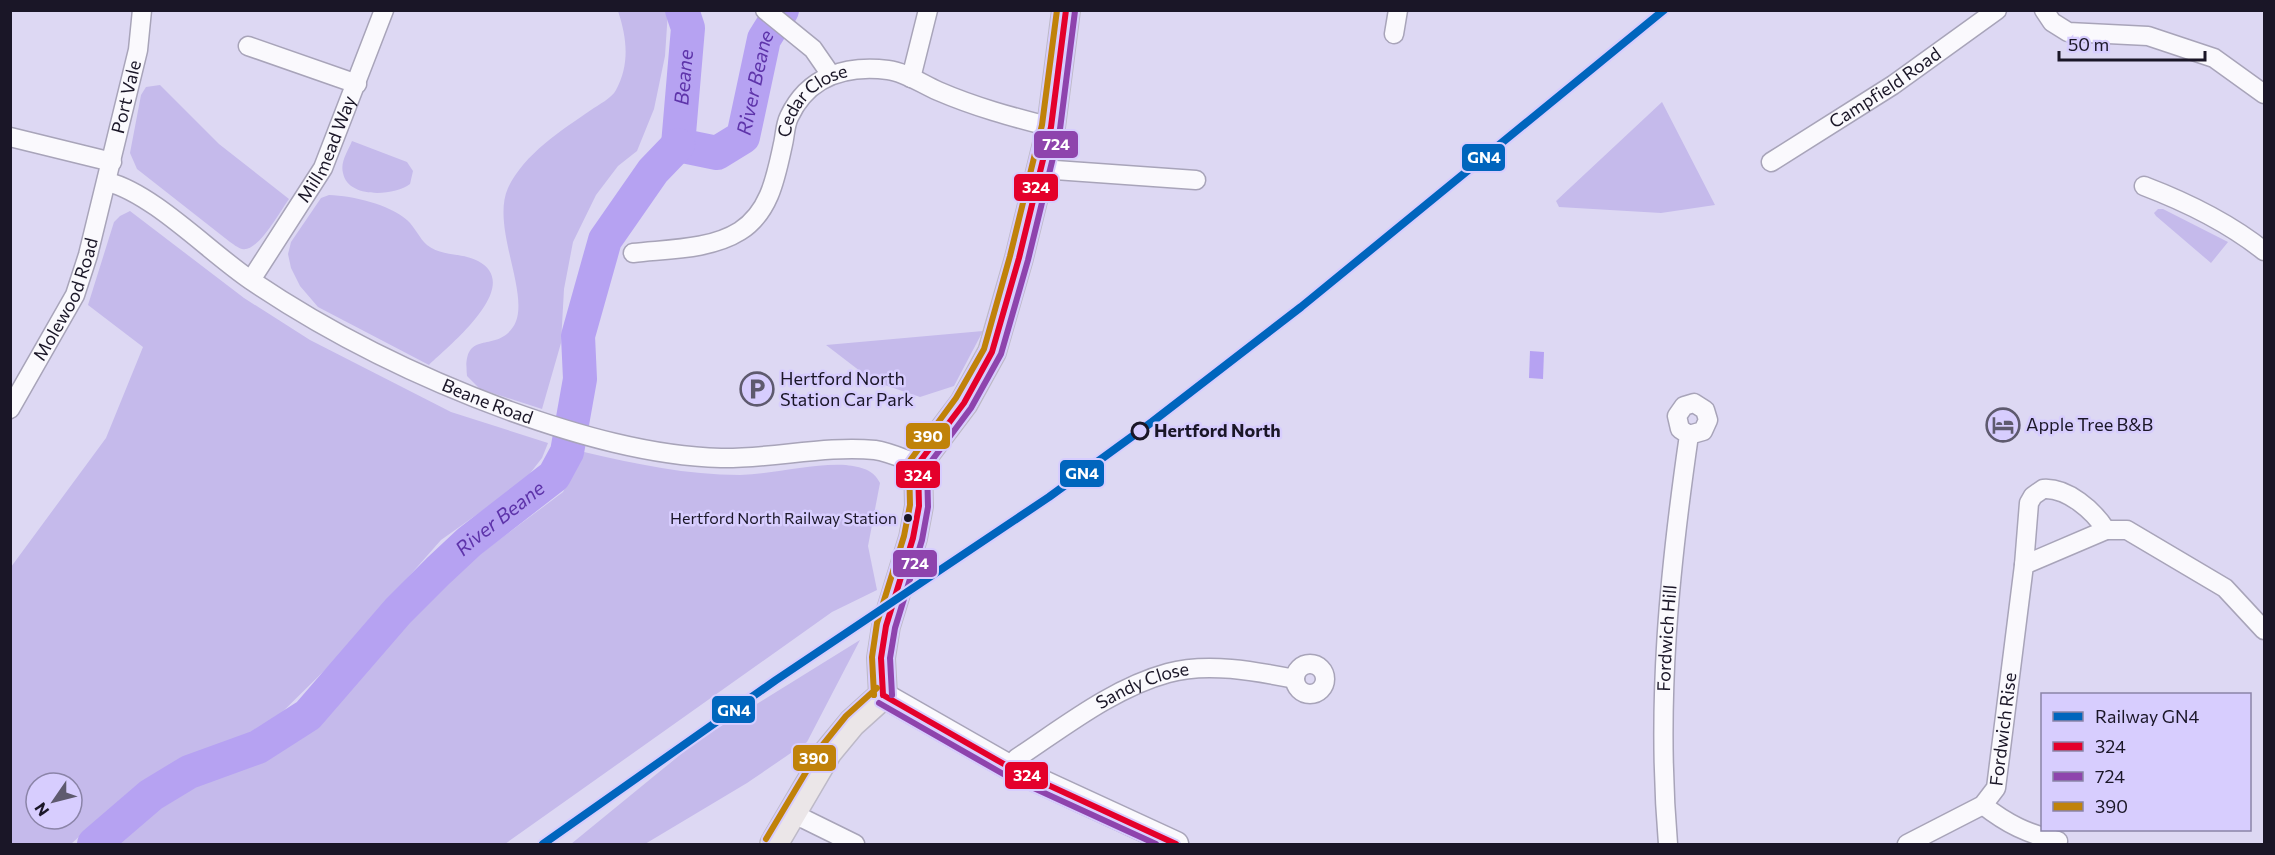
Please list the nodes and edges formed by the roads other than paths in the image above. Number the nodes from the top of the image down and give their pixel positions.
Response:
1 (142, 10) edge
2 (384, 10) edge
3 (765, 10) edge
4 (928, 10) edge
5 (1066, 10) edge
6 (1398, 10) edge
7 (1997, 10) edge
8 (2044, 10) edge
9 (1394, 34) dead end
10 (248, 46) dead end
11 (831, 75) junction
12 (911, 78) junction
13 (357, 84) junction
14 (2265, 94) edge
15 (1051, 127) junction
16 (10, 137) edge
17 (112, 162) junction
18 (1771, 162) dead end
19 (1041, 169) junction
20 (1196, 180) dead end
21 (108, 182) junction
22 (2144, 186) dead end
23 (2265, 251) edge
24 (633, 254) dead end
25 (251, 280) junction
26 (10, 409) edge
27 (1689, 435) dead end
28 (918, 464) junction
29 (2106, 530) junction
30 (2024, 565) junction
31 (2265, 630) edge
32 (1295, 679) dead end
33 (883, 695) junction
34 (1009, 767) junction
35 (1983, 805) junction
36 (792, 813) junction
37 (2058, 841) dead end
38 (774, 844) edge
39 (855, 844) edge
40 (1176, 844) edge
41 (1668, 844) edge
42 (1907, 844) edge

1 - 17 street, Port Vale
2 - 13 street, Millmead Way
3 - 11 street
4 - 12 street
5 - 15 main road
6 - 9 street
7 - 18 street, Campfield Road
8 - 14 street
10 - 13 street
11 - 12 street, Cedar Close
11 - 24 street, Cedar Close
12 - 15 street, Cedar Close
13 - 25 street, Millmead Way
15 - 19 main road
16 - 17 street
17 - 21 street, Port Vale
19 - 20 street
19 - 28 main road
21 - 25 street, Beane Road
21 - 26 street, Molewood Road
22 - 23 street
25 - 28 street, Beane Road
27 - 41 street, Fordwich Hill
28 - 33 main road
29 - 30 street
29 - 30 street, Fordwich Rise
29 - 31 street
30 - 35 street, Fordwich Rise
32 - 34 street, Sandy Close
33 - 34 main road
33 - 36 main road
34 - 40 main road
35 - 37 street
35 - 42 street, Fordwich Rise
36 - 38 main road
36 - 39 street

